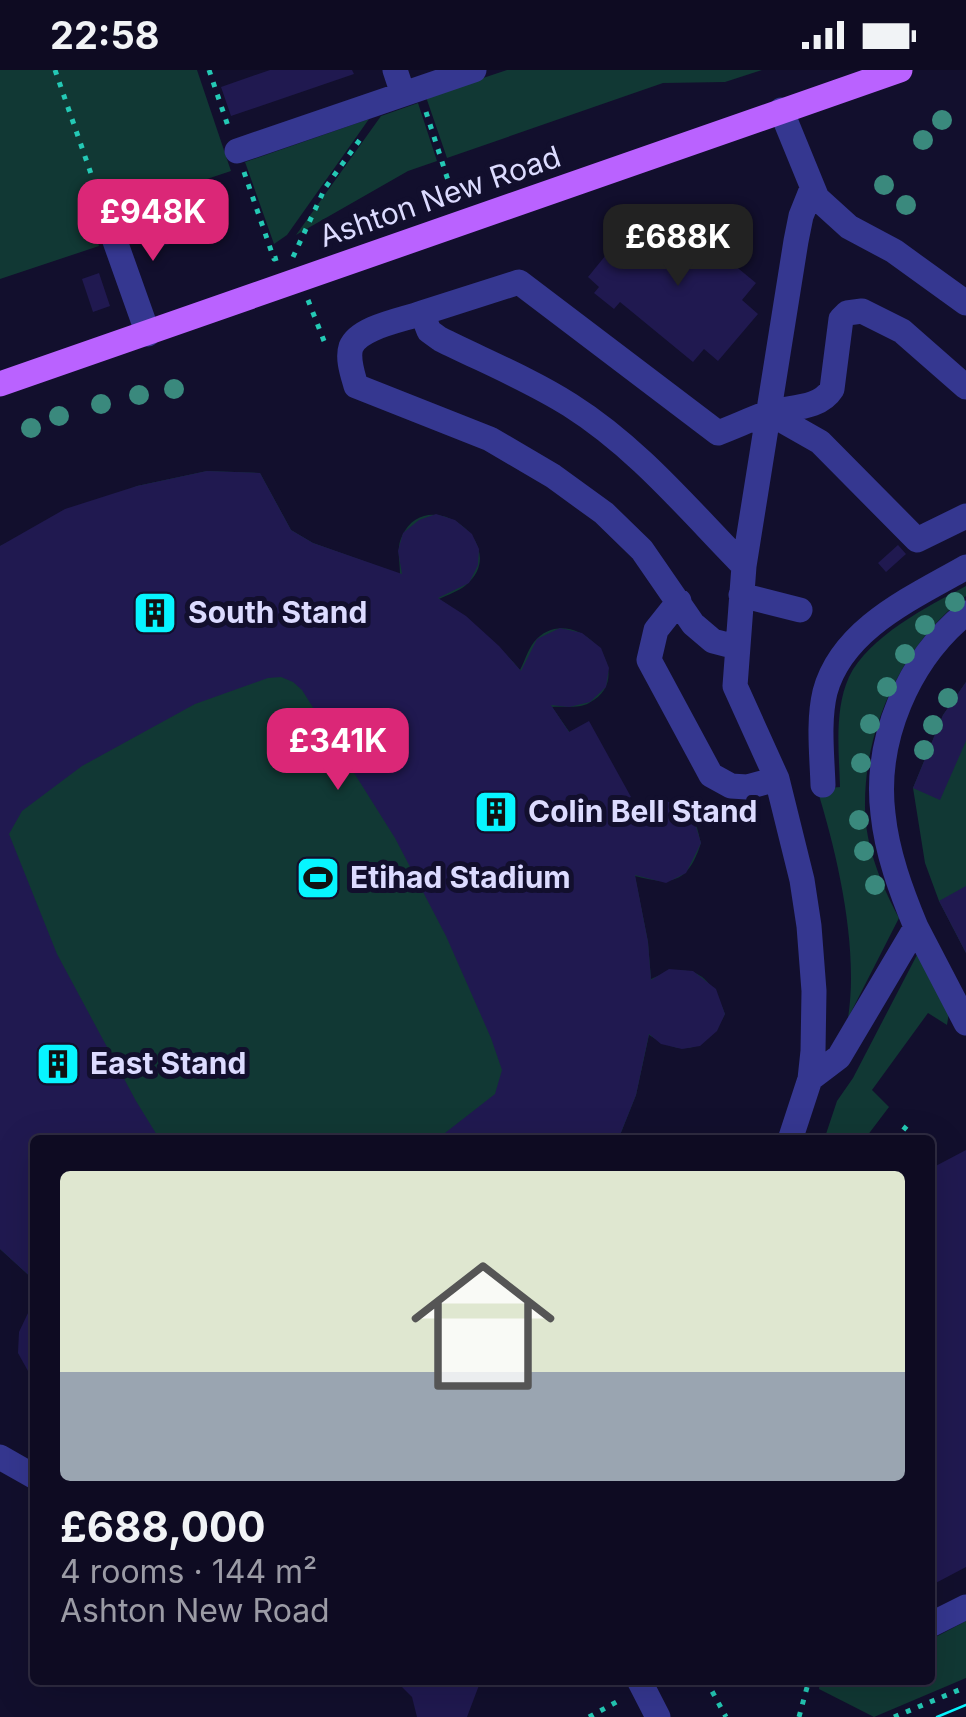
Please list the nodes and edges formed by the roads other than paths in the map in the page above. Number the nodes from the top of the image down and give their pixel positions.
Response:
1 (474, 70) edge
2 (900, 70) edge
3 (401, 88) edge
4 (781, 110) junction
5 (237, 151) dead end
6 (812, 192) junction
7 (105, 212) road end
8 (966, 303) edge
9 (422, 313) junction
10 (148, 334) junction
11 (0, 384) edge
12 (966, 388) edge
13 (769, 413) junction
14 (966, 516) edge
15 (744, 566) junction
16 (966, 566) edge
17 (741, 595) junction
18 (679, 600) junction
19 (800, 610) dead end
20 (966, 612) edge
21 (736, 647) junction
22 (777, 780) junction
23 (822, 785) dead end
24 (916, 926) junction
25 (966, 1023) edge
26 (810, 1079) junction
27 (792, 1135) edge
28 (0, 1457) edge
29 (30, 1474) edge
30 (966, 1607) edge
31 (935, 1622) edge
32 (647, 1685) edge
33 (658, 1717) edge

1 - 3 street
2 - 4 main road, Ashton New Road
3 - 5 street
4 - 6 street
4 - 10 main road, Ashton New Road
6 - 8 street
6 - 13 street
7 - 10 street
9 - 13 street
9 - 15 street
9 - 18 street
10 - 11 main road, Ashton New Road
12 - 13 street
13 - 14 street
13 - 15 street
15 - 17 street
16 - 23 street
17 - 19 street
17 - 21 street
18 - 21 street
18 - 22 street
20 - 24 street
21 - 22 street
22 - 26 street
24 - 25 street
24 - 26 street
26 - 27 street
28 - 29 street
30 - 31 street
32 - 33 street

